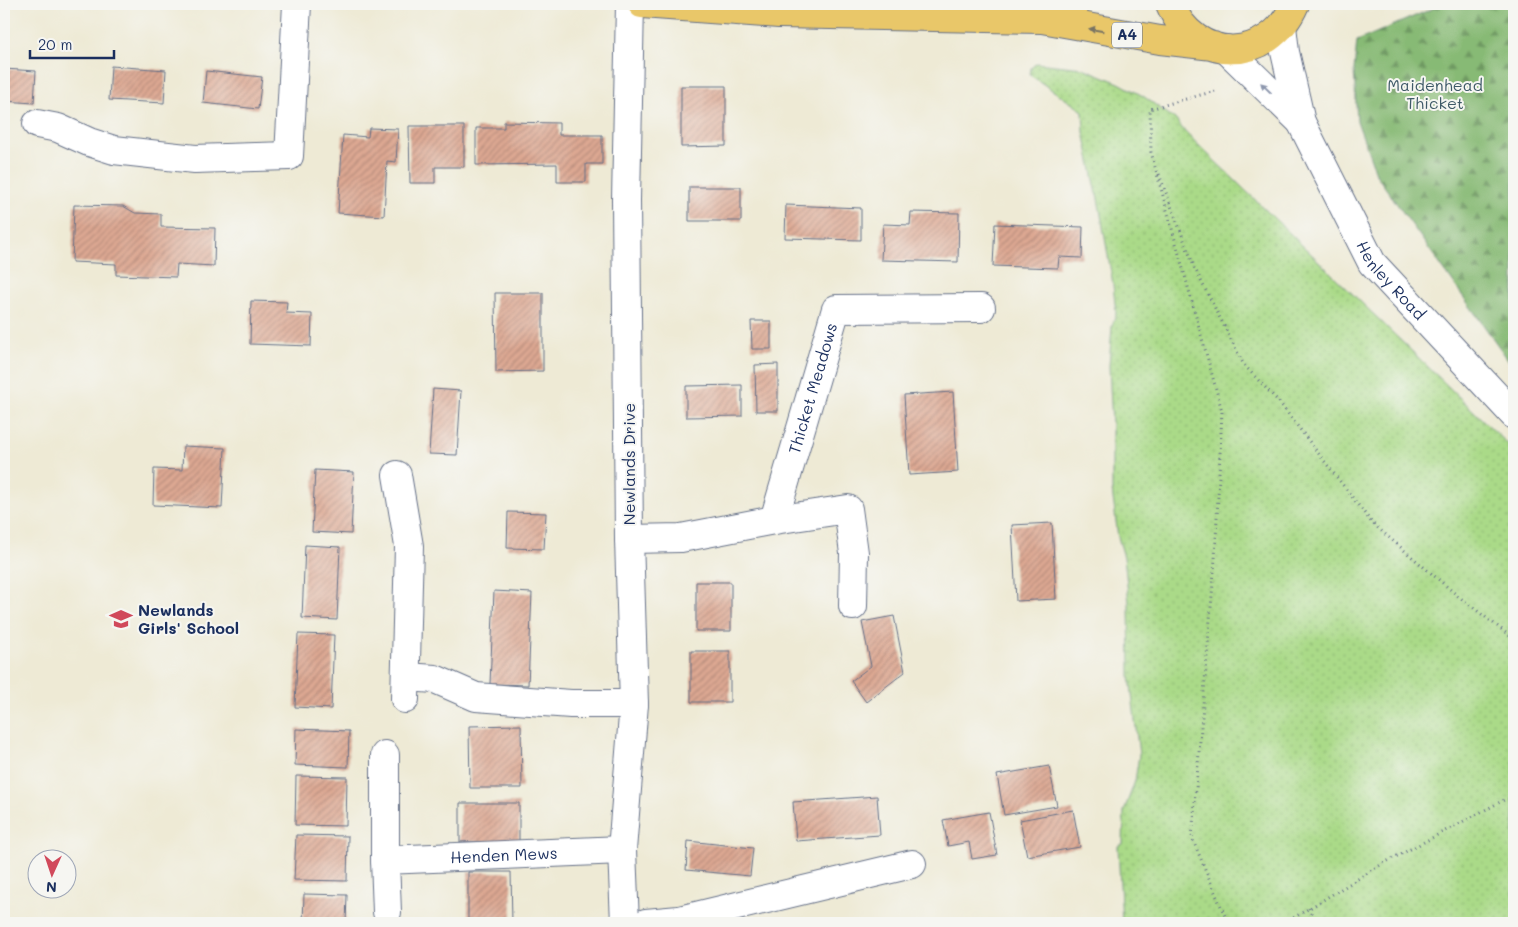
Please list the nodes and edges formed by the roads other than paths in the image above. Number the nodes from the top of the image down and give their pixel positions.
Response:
1 (296, 4) edge
2 (630, 4) edge
3 (642, 4) edge
4 (1076, 4) edge
5 (1170, 4) edge
6 (1295, 12) edge
7 (1042, 19) junction
8 (1219, 47) junction
9 (1300, 122) junction
10 (37, 124) dead end
11 (981, 308) dead end
12 (1514, 415) edge
13 (397, 475) dead end
14 (774, 520) junction
15 (629, 539) junction
16 (853, 606) dead end
17 (634, 704) junction
18 (386, 755) dead end
19 (622, 850) junction
20 (385, 860) junction
21 (912, 864) dead end
22 (386, 912) dead end
23 (625, 923) edge
24 (646, 923) edge

1 - 10 street
2 - 15 street, Newlands Drive
3 - 7 main road, A4
4 - 7 main road, A4
5 - 8 main road
6 - 8 main road
6 - 9 street, Henley Road
8 -> 7 main road, A4
9 -> 8 street, Henley Road
9 - 12 street, Henley Road
11 - 14 street, Thicket Meadows
13 - 17 street
14 - 15 street
14 - 16 street
15 - 17 street, Newlands Drive
17 - 19 street, Newlands Drive
18 - 20 street
19 - 20 street, Henden Mews
19 - 23 street, Newlands Drive
20 - 22 street
21 - 24 street

